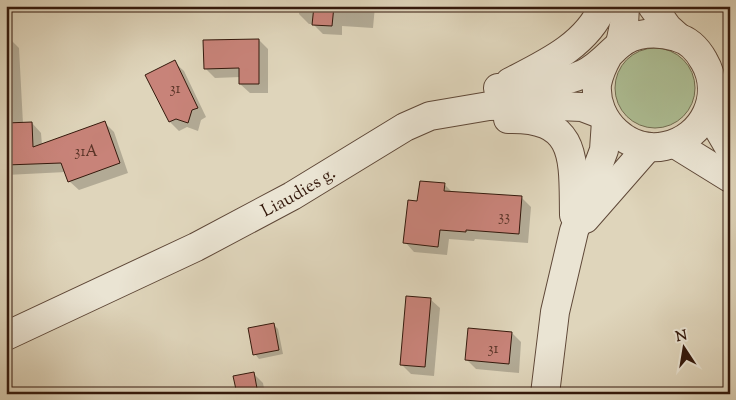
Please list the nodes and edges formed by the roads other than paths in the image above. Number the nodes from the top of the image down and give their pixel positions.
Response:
1 (604, 6) edge
2 (625, 6) edge
3 (652, 6) edge
4 (678, 37) junction
5 (614, 50) junction
6 (498, 88) junction
7 (710, 107) junction
8 (430, 116) junction
9 (604, 118) junction
10 (675, 144) junction
11 (648, 147) junction
12 (730, 149) edge
13 (730, 178) edge
14 (574, 231) junction
15 (6, 336) edge
16 (545, 394) edge

1 - 6 street
2 - 5 street
3 - 4 street
4 - 5 street
4 - 7 street
5 - 6 street
5 - 9 street
6 - 8 street
7 - 10 street
7 - 12 street
8 - 9 street, Liaudies g.
8 - 14 street
8 - 15 street, Liaudies g.
9 - 11 street
9 - 14 street
10 - 11 street
10 - 13 street
11 - 14 street
14 - 16 street

